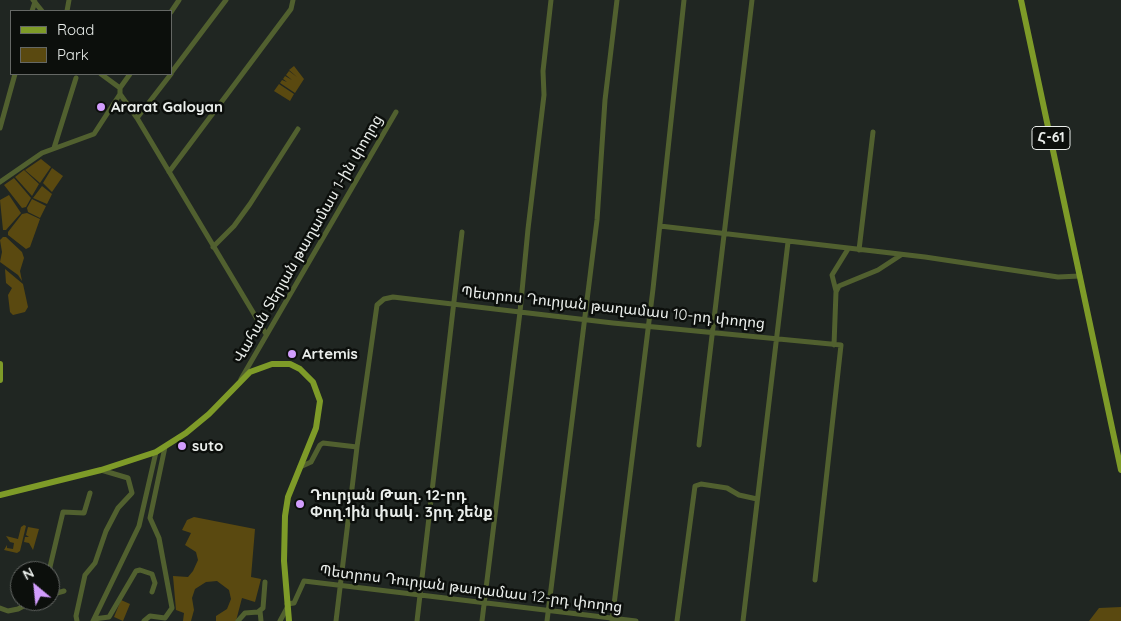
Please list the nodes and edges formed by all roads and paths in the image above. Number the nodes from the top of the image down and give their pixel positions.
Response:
1 (179, 0) edge
2 (226, 0) edge
3 (293, 0) edge
4 (551, 0) edge
5 (617, 0) edge
6 (684, 0) edge
7 (752, 0) edge
8 (1021, 0) edge
9 (172, 10) edge
10 (172, 73) edge
11 (15, 75) edge
12 (102, 75) edge
13 (129, 75) edge
14 (170, 75) edge
15 (76, 78) dead end
16 (120, 91) junction
17 (396, 112) dead end
18 (137, 118) junction
19 (0, 128) edge
20 (298, 129) dead end
21 (873, 132) dead end
22 (54, 148) junction
23 (169, 172) junction
24 (0, 182) edge
25 (660, 226) junction
26 (462, 232) dead end
27 (724, 234) junction
28 (788, 242) junction
29 (213, 247) junction
30 (848, 249) junction
31 (859, 250) junction
32 (901, 255) junction
33 (1080, 276) junction
34 (836, 292) junction
35 (455, 304) junction
36 (520, 312) junction
37 (583, 319) junction
38 (648, 325) junction
39 (713, 333) junction
40 (266, 334) junction
41 (777, 339) junction
42 (834, 344) junction
43 (0, 364) edge
44 (241, 379) junction
45 (0, 380) edge
46 (699, 445) dead end
47 (165, 447) junction
48 (357, 447) junction
49 (156, 452) junction
50 (300, 467) junction
51 (101, 470) junction
52 (1121, 470) edge
53 (90, 493) dead end
54 (0, 495) edge
55 (757, 499) junction
56 (51, 561) edge
57 (815, 580) dead end
58 (264, 582) dead end
59 (341, 586) junction
60 (64, 591) dead end
61 (60, 592) edge
62 (152, 592) dead end
63 (420, 594) junction
64 (484, 602) junction
65 (287, 606) junction
66 (548, 609) junction
67 (260, 611) junction
68 (612, 619) edge
69 (93, 620) edge
70 (77, 621) edge
71 (144, 621) edge
72 (238, 621) edge
73 (261, 621) edge
74 (280, 621) edge
75 (289, 621) edge
76 (336, 621) edge
77 (417, 621) edge
78 (482, 621) edge
79 (547, 621) edge
80 (636, 621) edge
81 (677, 621) edge
82 (743, 621) edge

1 - 9 street
2 - 10 street
3 - 23 street
4 - 36 street
5 - 37 street
6 - 25 street
7 - 27 street
8 - 33 main road, Հ-61
11 - 19 street
12 - 16 street
13 - 16 street
14 - 18 street
15 - 22 street
16 - 18 street
16 - 22 street
17 - 40 street, Վահան Տերյան թաղամաս 1-ին փողոց
18 - 23 street
20 - 29 street
21 - 31 street
22 - 24 street
23 - 29 street
25 - 27 street
25 - 38 street
26 - 35 street
27 - 28 street
27 - 39 street
28 - 30 street
28 - 41 street
29 - 40 street
30 - 31 street
30 - 34 street
31 - 32 street
32 - 33 street
32 - 34 street
33 - 52 main road, Հ-61
34 - 42 street
35 - 36 street, Պետրոս Դուրյան թաղամաս 10-րդ փողոց
35 - 48 street, Պետրոս Դուրյան թաղամաս 10-րդ փողոց
35 - 63 street
36 - 37 street, Պետրոս Դուրյան թաղամաս 10-րդ փողոց
36 - 64 street
37 - 38 street, Պետրոս Դուրյան թաղամաս 10-րդ փողոց
37 - 66 street
38 - 39 street, Պետրոս Դուրյան թաղամաս 10-րդ փողոց
38 - 68 street
39 - 41 street, Պետրոս Դուրյան թաղամաս 10-րդ փողոց
39 - 46 street
40 - 44 street, Վահան Տերյան թաղամաս 1-ին փողոց
41 - 42 street, Պետրոս Դուրյան թաղամաս 10-րդ փողոց
41 - 55 street
42 - 57 street, Պետրոս Դուրյան թաղամաս 10-րդ փողոց
43 - 45 main road
44 - 47 main road
44 - 50 main road
47 - 49 main road
47 - 71 street
48 - 50 street
48 - 59 street
49 - 51 main road
49 - 69 street
50 - 65 main road
51 - 54 main road
51 - 70 street
53 - 56 street
55 - 81 street
55 - 82 street
58 - 67 street
59 - 63 street, Պետրոս Դուրյան թաղամաս 12-րդ փողոց
59 - 65 street, Պետրոս Դուրյան թաղամաս 12-րդ փողոց
59 - 76 street
60 - 61 street
62 - 69 street
63 - 64 street, Պետրոս Դուրյան թաղամաս 12-րդ փողոց
63 - 77 street
64 - 66 street, Պետրոս Դուրյան թաղամաս 12-րդ փողոց
64 - 78 street
65 - 74 street
65 - 75 main road
66 - 68 street, Պետրոս Դուրյան թաղամաս 12-րդ փողոց
66 - 79 street
67 - 72 street
67 - 73 street
68 - 80 street, Պետրոս Դուրյան թաղամաս 12-րդ փողոց

